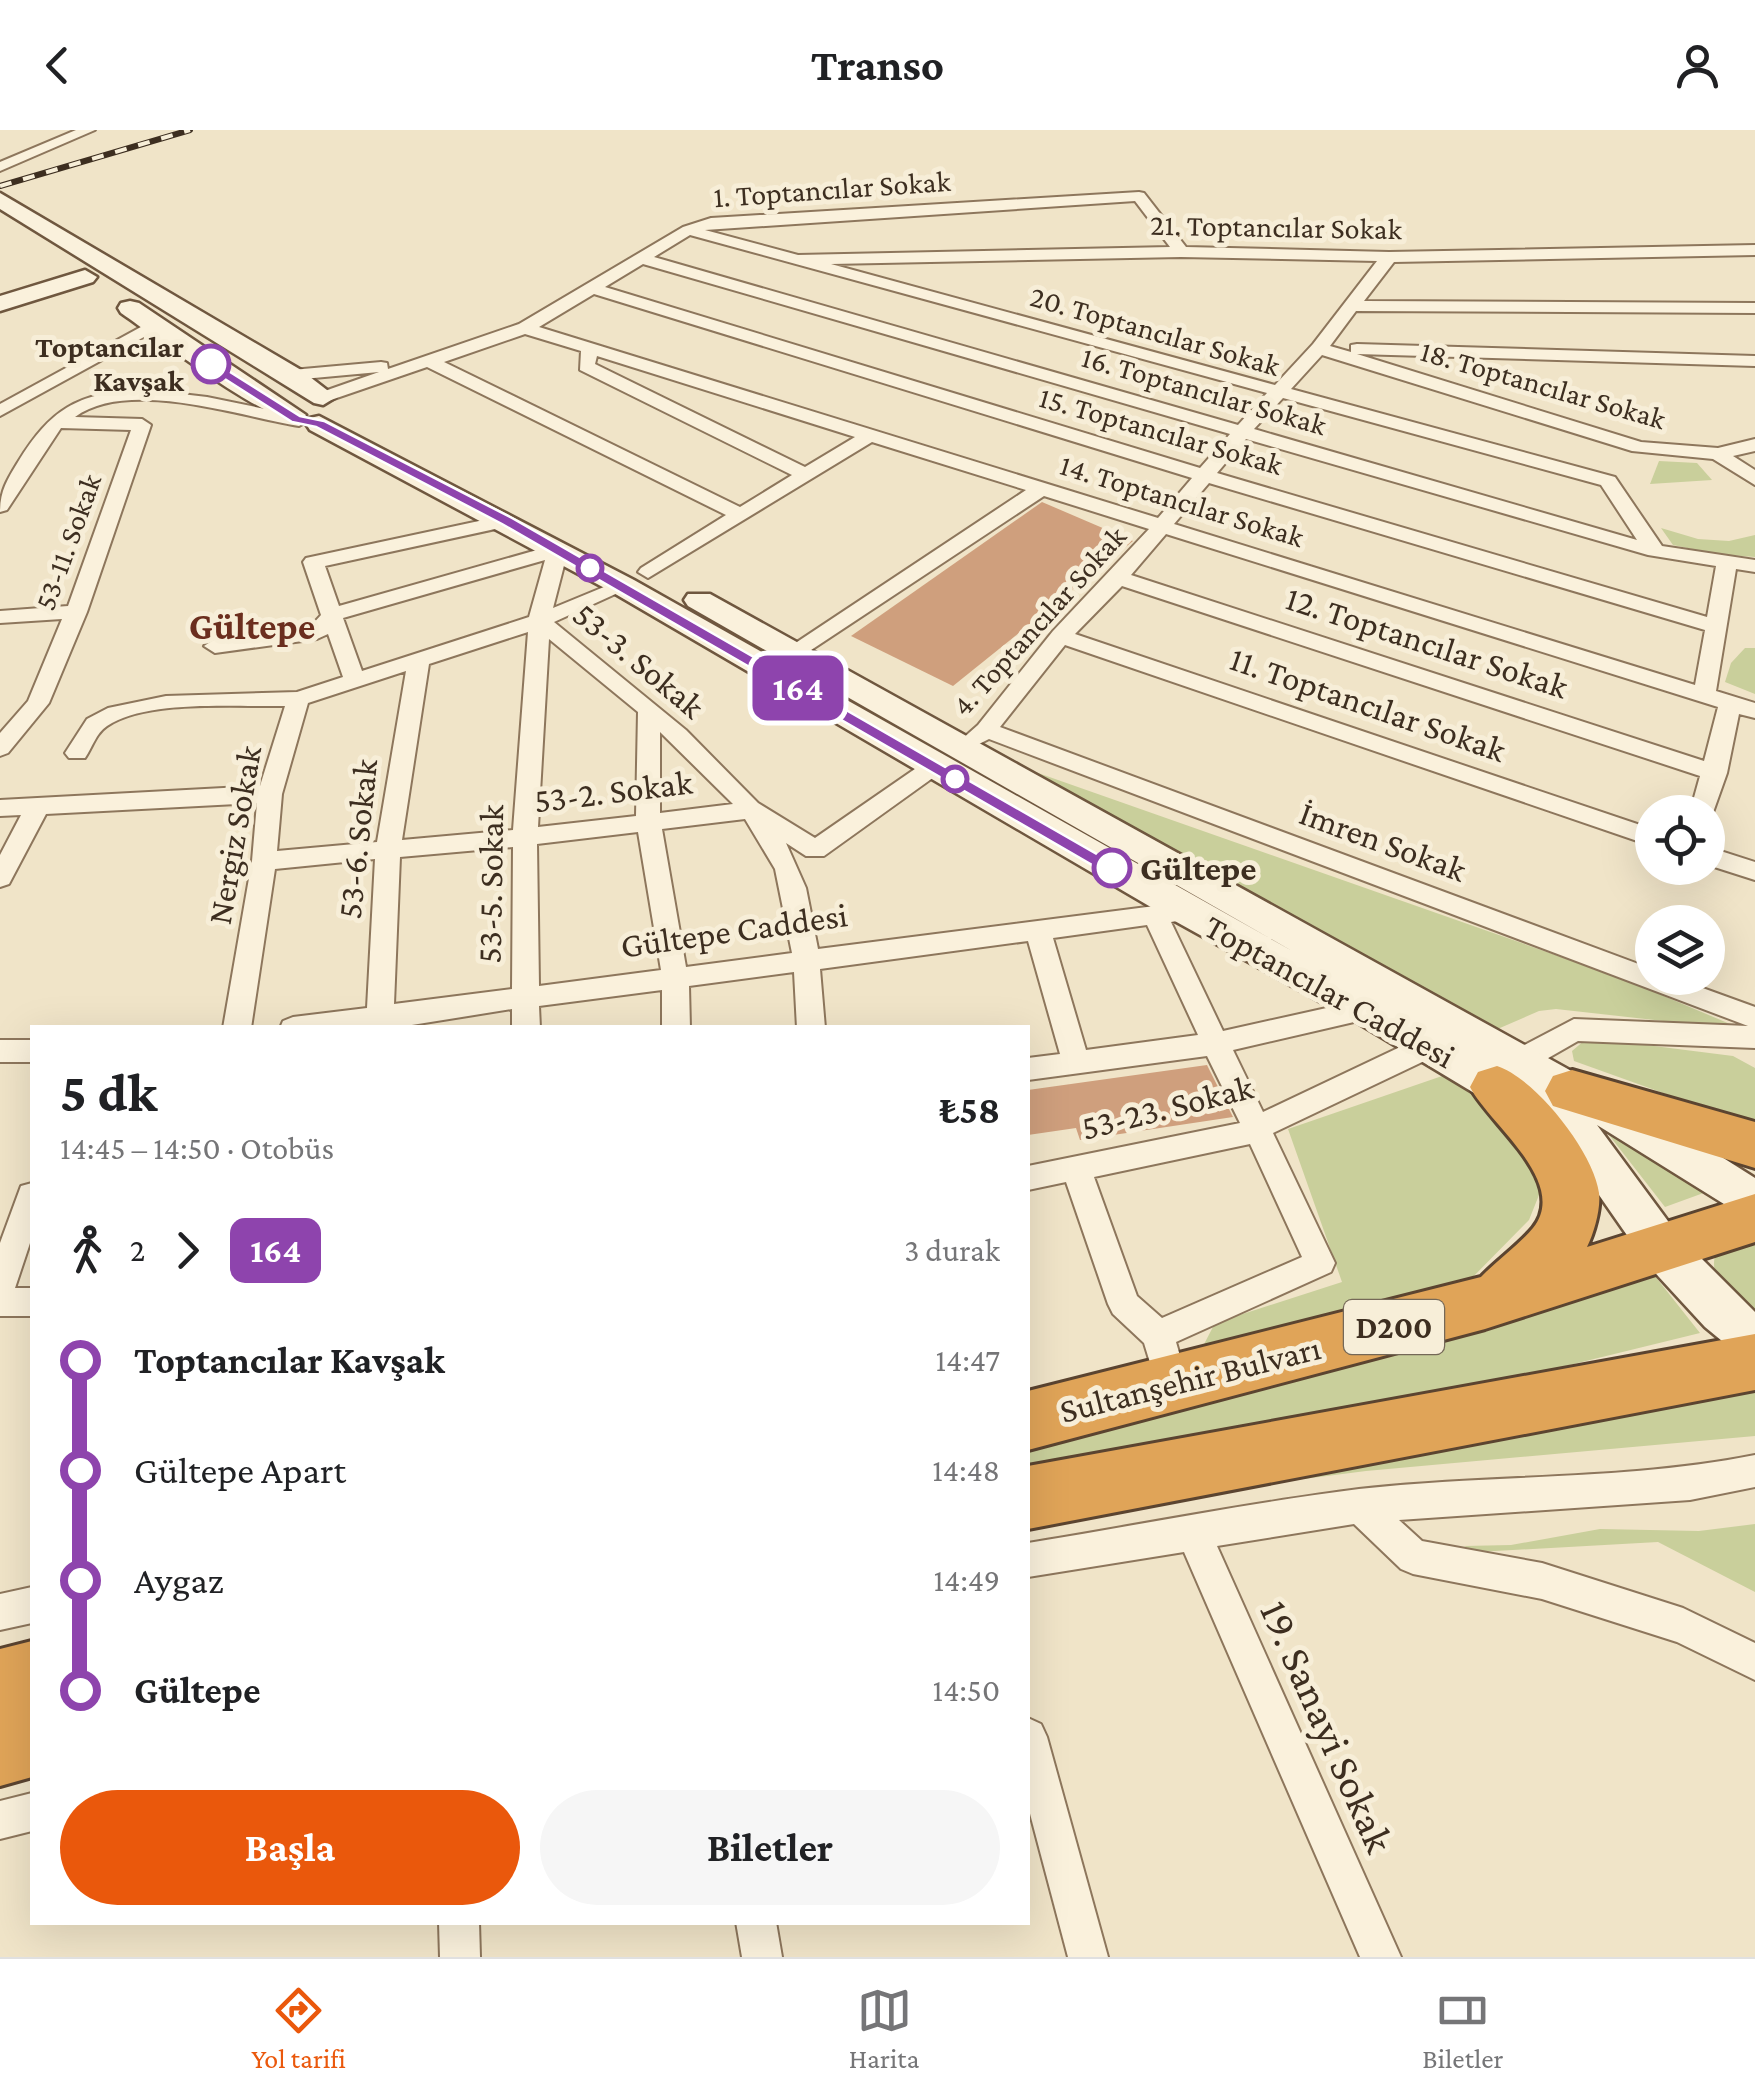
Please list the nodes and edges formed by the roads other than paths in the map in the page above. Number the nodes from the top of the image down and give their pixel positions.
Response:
1 (88, 130) edge
2 (0, 166) edge
3 (5, 209) edge
4 (688, 230) junction
5 (1755, 250) edge
6 (1181, 252) junction
7 (641, 258) junction
8 (1389, 258) junction
9 (796, 260) junction
10 (78, 272) junction
11 (592, 288) junction
12 (0, 292) edge
13 (0, 304) edge
14 (1349, 306) junction
15 (1755, 308) edge
16 (156, 326) junction
17 (525, 328) junction
18 (1318, 348) junction
19 (590, 350) junction
20 (1755, 361) edge
21 (432, 363) junction
22 (285, 371) junction
23 (237, 382) junction
24 (1277, 394) junction
25 (322, 410) junction
26 (0, 411) edge
27 (56, 422) junction
28 (1242, 430) junction
29 (867, 437) junction
30 (1755, 445) edge
31 (1639, 447) junction
32 (1718, 454) junction
33 (806, 474) junction
34 (1206, 474) junction
35 (1755, 479) edge
36 (1608, 481) junction
37 (1041, 489) junction
38 (0, 506) edge
39 (741, 515) junction
40 (507, 521) junction
41 (1164, 526) junction
42 (558, 550) junction
43 (1655, 551) junction
44 (1727, 564) junction
45 (1755, 566) edge
46 (1118, 578) junction
47 (636, 579) junction
48 (76, 612) junction
49 (332, 615) junction
50 (0, 618) edge
51 (540, 621) junction
52 (1716, 626) junction
53 (1061, 636) junction
54 (215, 646) dead end
55 (796, 653) junction
56 (419, 660) junction
57 (356, 682) junction
58 (1704, 698) junction
59 (298, 699) junction
60 (1730, 706) junction
61 (648, 710) junction
62 (1755, 711) edge
63 (975, 739) junction
64 (0, 748) edge
65 (77, 753) dead end
66 (932, 766) junction
67 (1715, 773) junction
68 (270, 794) junction
69 (1708, 795) edge
70 (38, 806) junction
71 (0, 808) edge
72 (754, 810) junction
73 (648, 820) junction
74 (1635, 832) edge
75 (525, 837) junction
76 (388, 850) junction
77 (264, 861) junction
78 (1725, 861) edge
79 (1755, 871) edge
80 (0, 878) edge
81 (1170, 913) junction
82 (1037, 929) junction
83 (807, 958) junction
84 (675, 977) junction
85 (526, 994) junction
86 (1367, 1009) junction
87 (1755, 1018) edge
88 (380, 1022) edge
89 (237, 1025) edge
90 (336, 1025) edge
91 (526, 1025) edge
92 (676, 1025) edge
93 (811, 1025) edge
94 (1755, 1037) edge
95 (1214, 1044) junction
96 (1430, 1046) junction
97 (30, 1050) edge
98 (0, 1052) edge
99 (1076, 1062) junction
100 (1030, 1069) edge
101 (1508, 1074) junction
102 (1572, 1091) junction
103 (1259, 1128) junction
104 (1755, 1146) edge
105 (1076, 1168) junction
106 (1030, 1178) edge
107 (30, 1201) edge
108 (1755, 1202) edge
109 (1755, 1218) edge
110 (1663, 1250) junction
111 (0, 1286) edge
112 (1497, 1300) junction
113 (0, 1302) edge
114 (30, 1302) edge
115 (1755, 1340) edge
116 (1165, 1359) junction
117 (1755, 1362) edge
118 (1030, 1420) edge
119 (1755, 1470) edge
120 (1690, 1484) junction
121 (1755, 1491) edge
122 (1030, 1498) edge
123 (1360, 1506) junction
124 (1192, 1531) junction
125 (1030, 1560) edge
126 (30, 1605) edge
127 (0, 1612) edge
128 (1755, 1662) edge
129 (30, 1676) edge
130 (0, 1684) edge
131 (30, 1742) edge
132 (1030, 1743) edge
133 (0, 1750) edge
134 (30, 1812) edge
135 (0, 1820) edge
136 (459, 1925) edge
137 (757, 1925) edge
138 (460, 1957) edge
139 (762, 1957) edge
140 (1088, 1957) edge
141 (1382, 1957) edge

1 - 2 street
3 - 10 street, Toptancılar Caddesi
3 - 22 street, Toptancılar Caddesi
4 - 6 street, 1. Toptancılar Sokak
4 - 7 street, 1. Toptancılar Sokak
4 - 9 street, 20. Toptancılar Sokak
5 - 8 street, 21. Toptancılar Sokak
6 - 8 street, 21. Toptancılar Sokak
6 - 9 street, 21. Toptancılar Sokak
7 - 11 street, 1. Toptancılar Sokak
7 - 28 street, 16. Toptancılar Sokak
8 - 14 street, 4. Toptancılar Sokak
9 - 24 street, 20. Toptancılar Sokak
10 - 12 street
10 - 13 street
10 - 16 street, Toptancılar Caddesi
11 - 17 street, 1. Toptancılar Sokak
11 - 34 street, 15. Toptancılar Sokak
14 - 15 street
14 - 18 street, 4. Toptancılar Sokak
16 - 23 street, Toptancılar Caddesi
16 - 26 street
17 - 19 street, 14. Toptancılar Sokak
17 - 21 street, 1. Toptancılar Sokak
18 - 20 street
18 - 24 street, 4. Toptancılar Sokak
18 - 31 street, 18. Toptancılar Sokak
19 - 29 street, 14. Toptancılar Sokak
19 - 33 street
21 - 22 street, 1. Toptancılar Sokak
21 - 25 street, 1. Toptancılar Sokak
21 - 39 street
22 - 23 street
22 - 25 street, Toptancılar Caddesi
23 - 25 street, Toptancılar Caddesi
24 - 28 street, 4. Toptancılar Sokak
24 - 36 street, 20. Toptancılar Sokak
25 - 27 street
25 - 40 street, Toptancılar Caddesi
25 - 47 street, Toptancılar Caddesi
27 - 38 street
27 - 48 street, 53-11. Sokak
28 - 34 street, 4. Toptancılar Sokak
28 - 43 street, 16. Toptancılar Sokak
29 - 33 street
29 - 37 street, 14. Toptancılar Sokak
30 - 32 street, 18. Toptancılar Sokak
31 - 32 street, 18. Toptancılar Sokak
31 - 36 street
32 - 35 street
33 - 39 street
34 - 41 street, 4. Toptancılar Sokak
34 - 52 street, 15. Toptancılar Sokak
36 - 43 street
37 - 41 street, 14. Toptancılar Sokak
37 - 55 street
39 - 47 street
40 - 42 street, Toptancılar Caddesi
40 - 49 street
41 - 46 street, 4. Toptancılar Sokak
41 - 58 street, 14. Toptancılar Sokak
42 - 47 street, Toptancılar Caddesi
42 - 49 street
42 - 51 street, 53-3. Sokak
43 - 44 street, 16. Toptancılar Sokak
44 - 45 street, 16. Toptancılar Sokak
44 - 52 street
46 - 53 street, 4. Toptancılar Sokak
46 - 67 street, 12. Toptancılar Sokak
47 - 51 street
47 - 55 street, Toptancılar Caddesi
47 - 66 street, Toptancılar Caddesi
48 - 50 street
48 - 64 street, 53-11. Sokak
49 - 54 street
49 - 57 street
51 - 56 street
51 - 61 street, 53-3. Sokak
51 - 75 street, 53-5. Sokak
52 - 58 street
53 - 63 street, 4. Toptancılar Sokak
53 - 74 street, 11. Toptancılar Sokak
55 - 63 street, Toptancılar Caddesi
56 - 57 street
56 - 76 street, 53-6. Sokak
57 - 59 street
58 - 60 street, 14. Toptancılar Sokak
59 - 65 street
59 - 68 street, Nergiz Sokak
60 - 62 street, 14. Toptancılar Sokak
60 - 67 street
61 - 72 street, 53-3. Sokak
61 - 73 street
63 - 87 street, İmren Sokak
63 - 101 street, Toptancılar Caddesi
66 - 72 street
66 - 81 street, Toptancılar Caddesi
67 - 69 street
68 - 70 street
68 - 77 street, Nergiz Sokak
70 - 71 street
70 - 80 street
72 - 73 street, 53-2. Sokak
72 - 83 street, 53-3. Sokak
73 - 75 street, 53-2. Sokak
73 - 84 street
75 - 76 street, 53-2. Sokak
75 - 85 street, 53-5. Sokak
76 - 77 street, 53-2. Sokak
76 - 88 street, 53-6. Sokak
77 - 89 street, Nergiz Sokak
78 - 79 street
81 - 82 street, Gültepe Caddesi
81 - 86 street, Toptancılar Caddesi
81 - 95 street
82 - 83 street, Gültepe Caddesi
82 - 99 street
83 - 84 street, Gültepe Caddesi
83 - 93 street, 53-3. Sokak
84 - 85 street, Gültepe Caddesi
84 - 92 street
85 - 88 street, Gültepe Caddesi
85 - 91 street, 53-5. Sokak
86 - 95 street
86 - 96 street, Toptancılar Caddesi
88 - 90 street, Gültepe Caddesi
94 - 101 street
95 - 99 street
95 - 103 street
96 - 101 street, Toptancılar Caddesi
96 - 103 street, 53-23. Sokak
97 - 98 street
99 - 100 street
101 - 102 street, Toptancılar Caddesi
101 - 110 street, Toptancılar Caddesi
101 - 112 highway
102 - 104 highway
102 - 108 street, Toptancılar Caddesi
103 - 105 street, 53-23. Sokak
103 - 116 street
105 - 106 street, 53-23. Sokak
105 - 116 street
107 - 111 street
109 - 110 highway, Sultanşehir Bulvarı / D200
110 - 112 highway, Sultanşehir Bulvarı / D200
110 - 115 street, Toptancılar Caddesi
112 - 116 highway, Sultanşehir Bulvarı / D200
113 - 114 street
116 - 118 highway, Sultanşehir Bulvarı / D200
117 - 122 highway
119 - 120 street
120 - 121 street
120 - 123 street
123 - 124 street
123 - 128 street
124 - 125 street
124 - 141 street, 19. Sanayi Sokak
126 - 127 street
129 - 130 highway
131 - 133 highway
132 - 140 street
134 - 135 street
136 - 138 street
137 - 139 street

